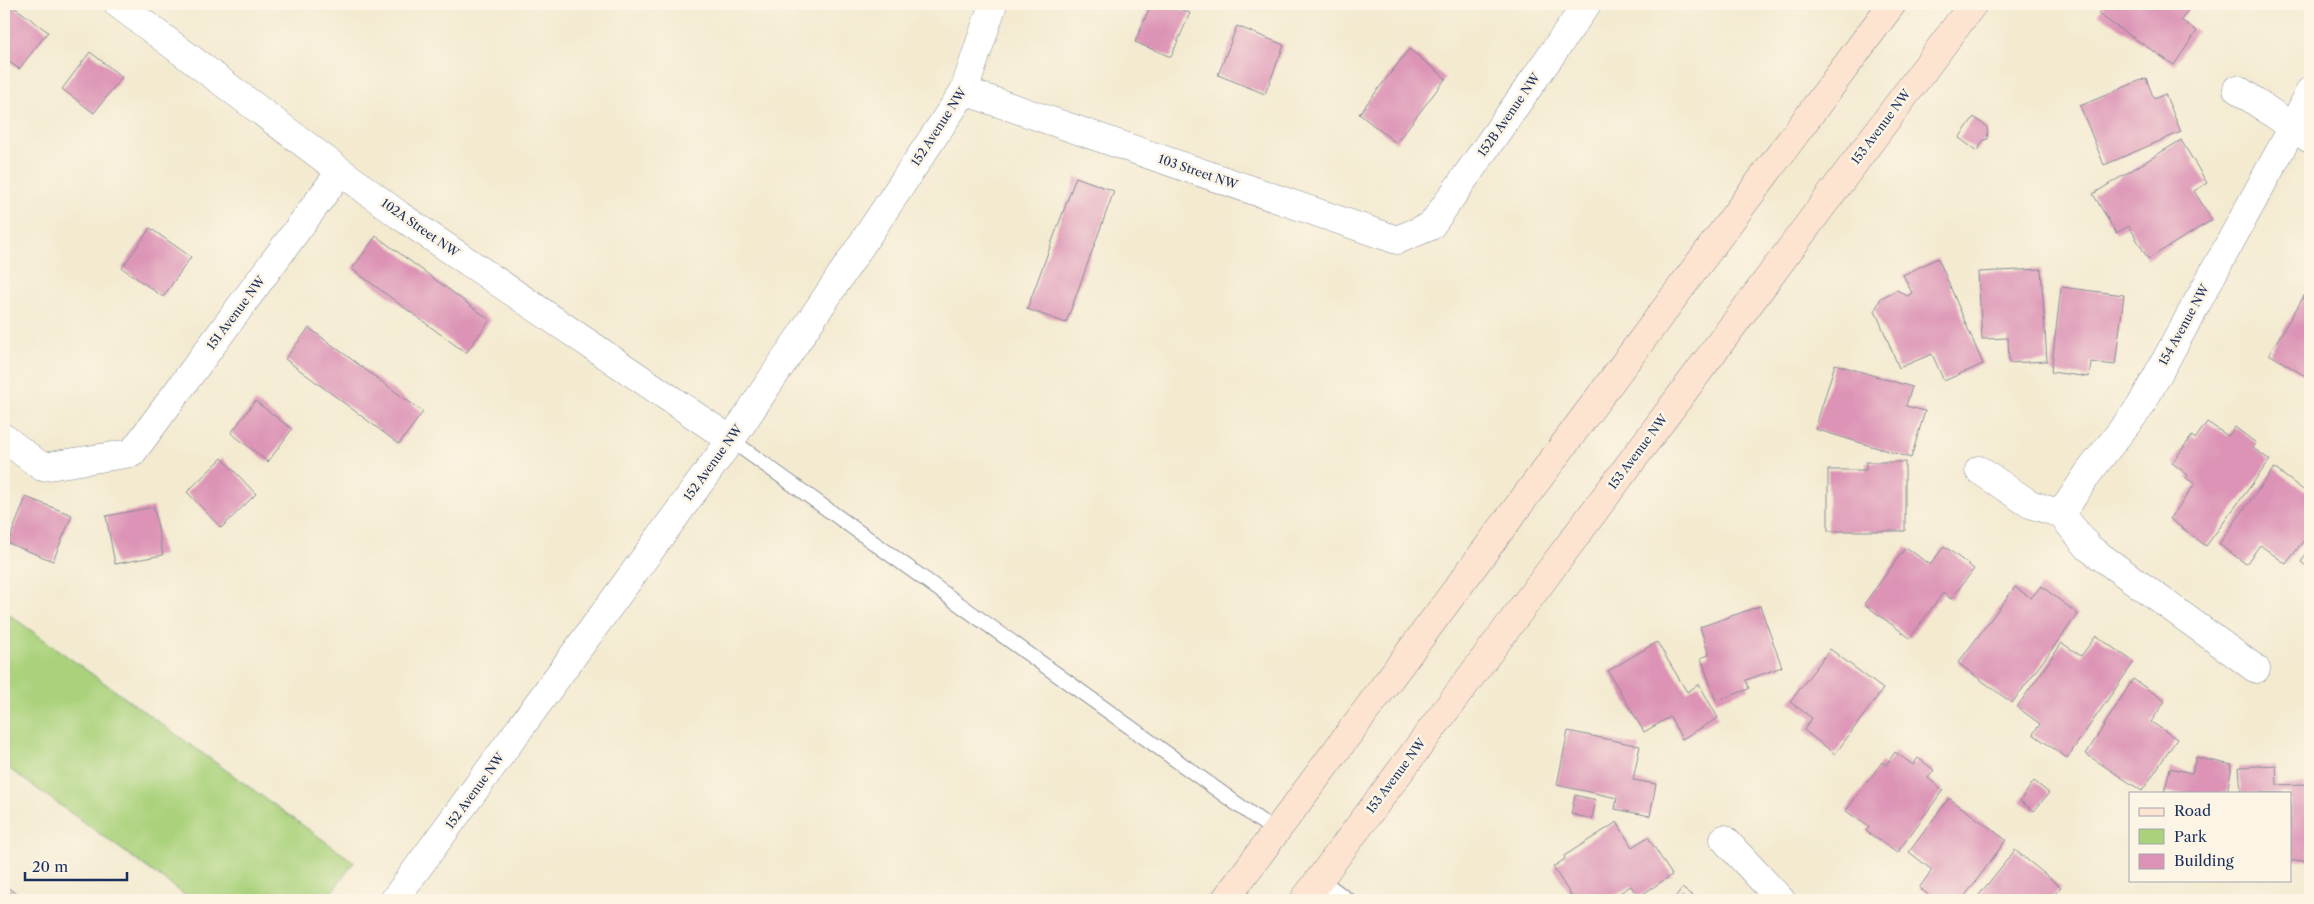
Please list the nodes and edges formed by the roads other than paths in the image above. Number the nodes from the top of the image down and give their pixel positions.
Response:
1 (118, 4) edge
2 (993, 4) edge
3 (1587, 4) edge
4 (1892, 4) edge
5 (1973, 4) edge
6 (2237, 88) dead end
7 (2310, 90) edge
8 (964, 91) junction
9 (2302, 133) edge
10 (340, 172) junction
11 (1431, 226) joint
12 (4, 438) edge
13 (731, 440) junction
14 (1979, 470) dead end
15 (2061, 514) junction
16 (2256, 669) dead end
17 (1276, 832) junction
18 (1724, 839) dead end
19 (1312, 890) edge
20 (394, 900) edge
21 (1225, 900) edge
22 (1348, 900) edge
23 (1781, 900) edge

1 - 10 street, 102A Street NW
2 - 8 street, 152 Avenue NW
3 - 11 street, 152B Avenue NW
4 - 17 main road
5 - 19 main road, 153 Avenue NW
6 - 9 street
7 - 9 street, 154 Avenue NW
8 - 11 street, 103 Street NW
8 - 13 street, 152 Avenue NW
9 - 15 street, 154 Avenue NW
10 - 12 street, 151 Avenue NW
10 - 13 street, 102A Street NW
13 - 17 lane
13 - 20 street, 152 Avenue NW
14 - 15 street
15 - 16 street
17 - 21 main road
18 - 23 street
19 - 22 lane

